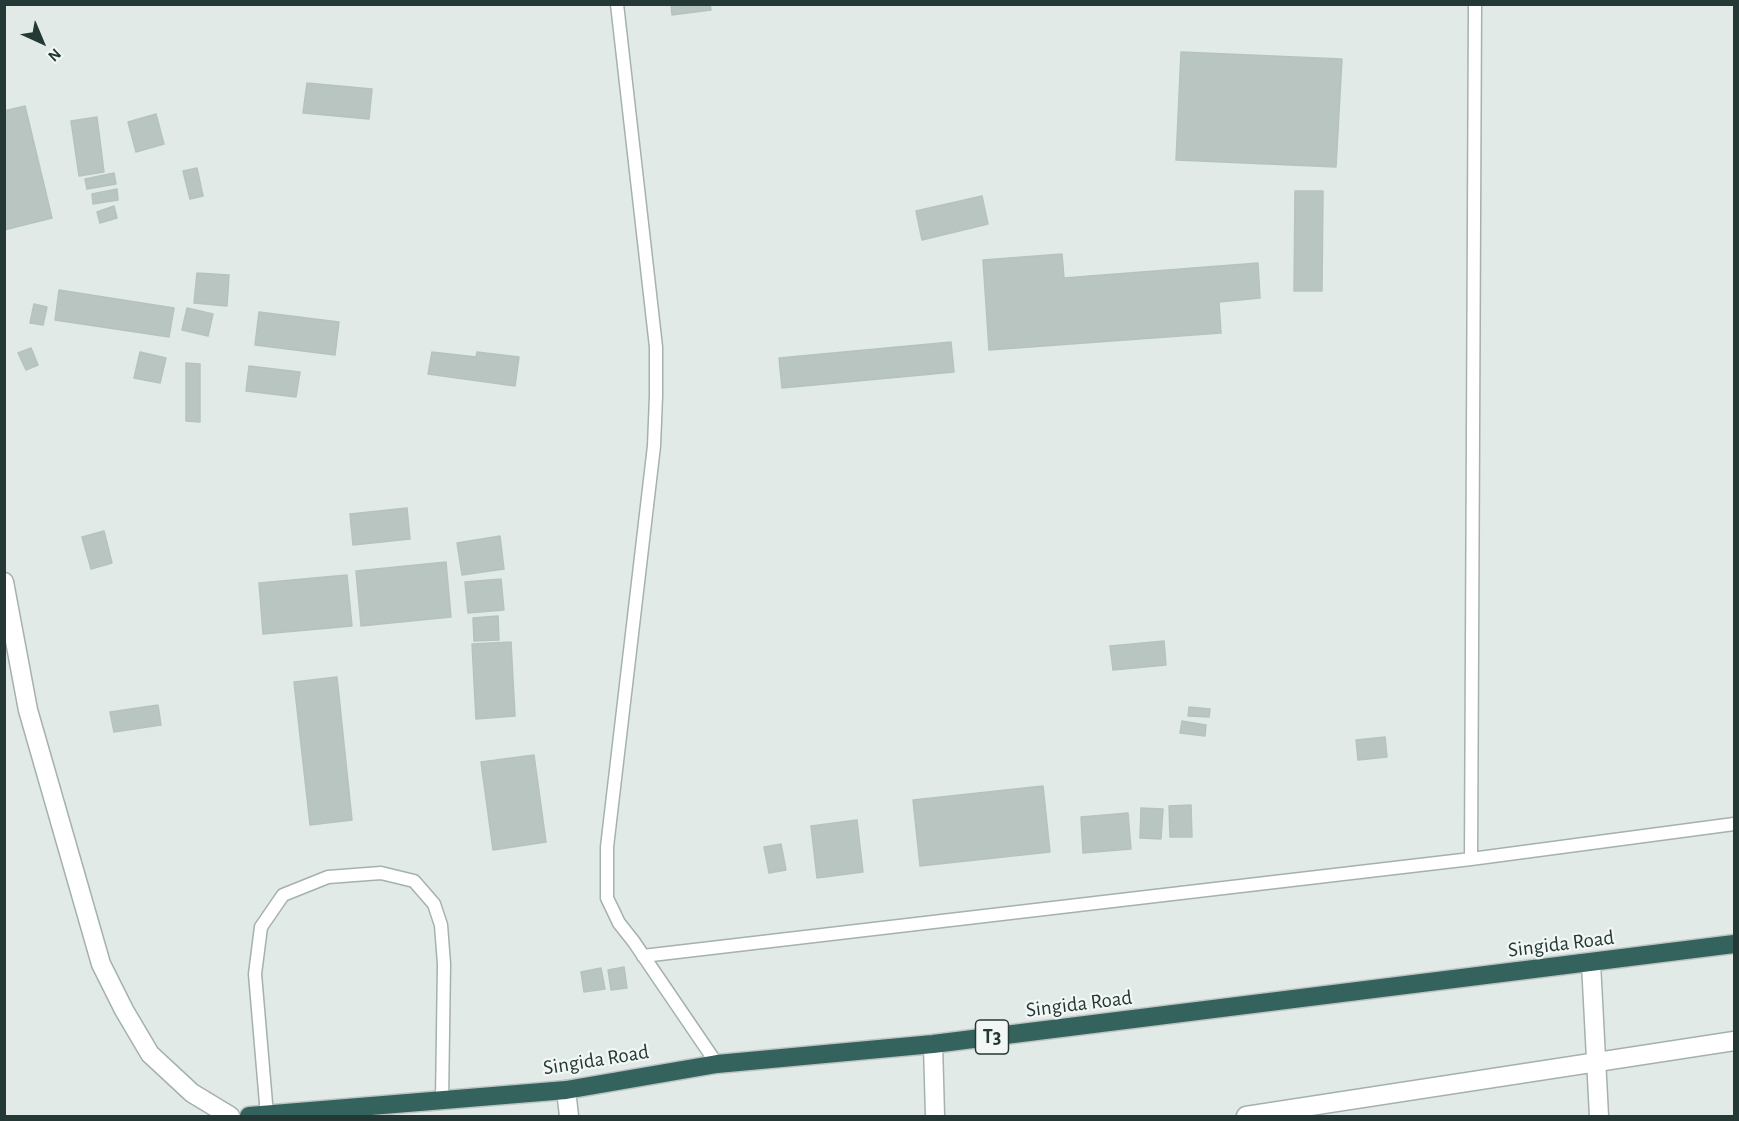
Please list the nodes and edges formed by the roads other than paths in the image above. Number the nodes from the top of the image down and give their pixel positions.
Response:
1 (616, 4) edge
2 (1475, 4) edge
3 (4, 582) edge
4 (1734, 824) edge
5 (1471, 859) junction
6 (1734, 944) edge
7 (643, 956) junction
8 (1591, 963) junction
9 (1734, 1041) edge
10 (933, 1044) junction
11 (1596, 1062) junction
12 (717, 1064) junction
13 (566, 1090) junction
14 (442, 1100) junction
15 (1316, 1111) edge
16 (326, 1113) edge
17 (267, 1115) edge
18 (230, 1116) edge
19 (249, 1116) edge
20 (569, 1116) edge
21 (934, 1116) edge
22 (1246, 1116) edge
23 (1599, 1116) edge

1 - 7 lane
2 - 5 lane
3 - 18 street
4 - 5 lane
5 - 7 lane
6 - 8 highway, Singida Road / T3
7 - 12 lane
8 - 10 highway, Singida Road / T3
8 - 11 street
9 - 11 street
10 - 12 highway, Singida Road / T3
10 - 21 street
11 - 15 street
11 - 23 street
12 - 13 highway, Singida Road / T3
13 - 14 highway, Singida Road / T3
13 - 20 street
14 - 16 highway, Singida Road / T3
14 - 17 lane
15 - 22 street
16 - 17 highway, Singida Road / T3
17 - 19 highway, Singida Road / T3

